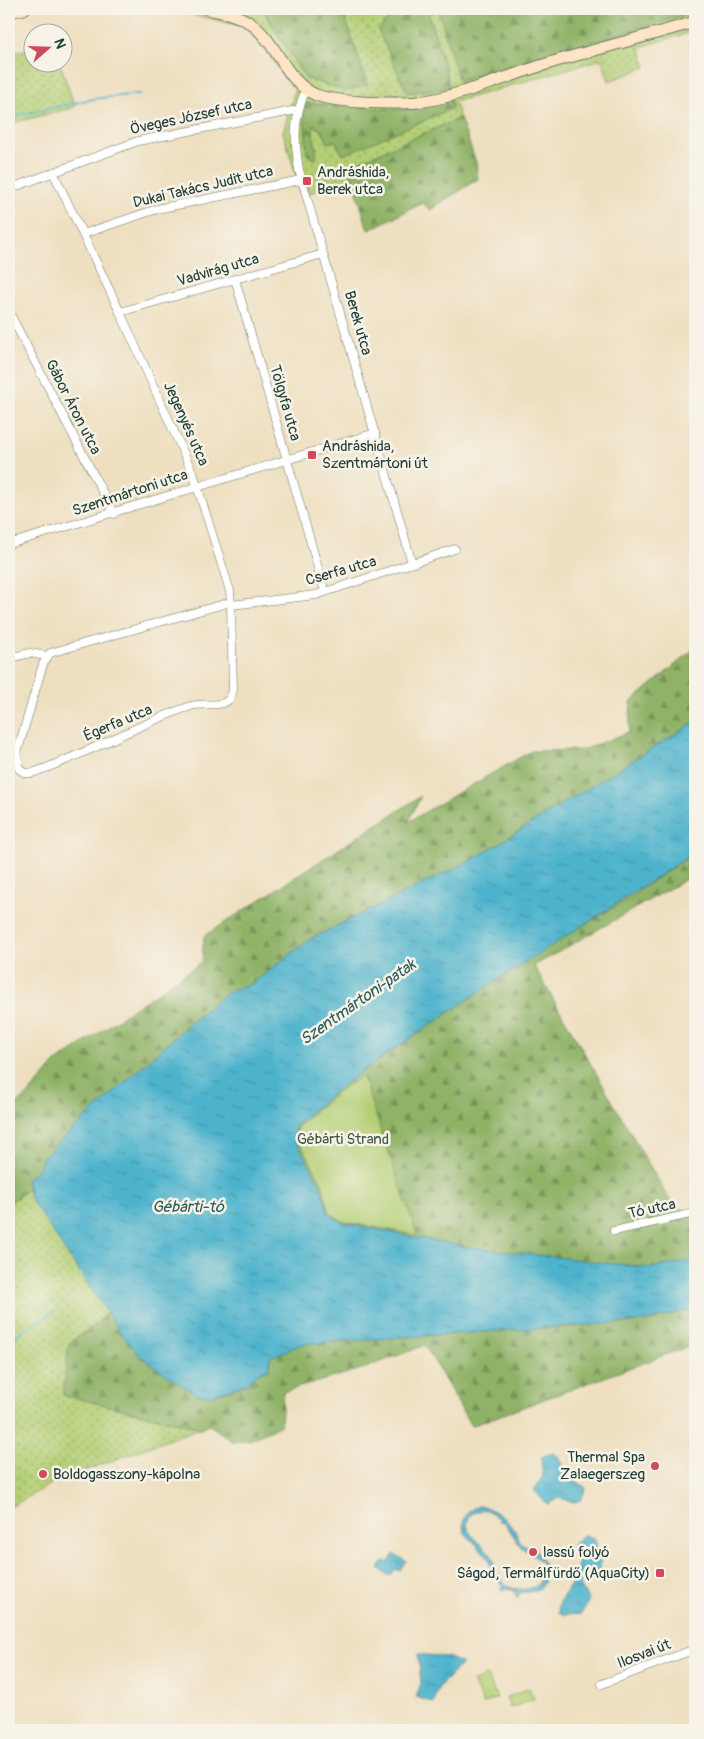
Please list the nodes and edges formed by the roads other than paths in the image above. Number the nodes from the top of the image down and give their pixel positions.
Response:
1 (24, 9) edge
2 (207, 9) edge
3 (9, 12) edge
4 (695, 22) edge
5 (306, 89) junction
6 (297, 110) junction
7 (53, 172) junction
8 (302, 180) junction
9 (9, 189) edge
10 (83, 234) junction
11 (323, 254) junction
12 (235, 279) junction
13 (9, 312) edge
14 (120, 312) junction
15 (375, 433) junction
16 (287, 459) junction
17 (198, 485) junction
18 (114, 514) junction
19 (9, 544) edge
20 (455, 550) dead end
21 (412, 563) junction
22 (325, 592) junction
23 (231, 603) junction
24 (46, 656) junction
25 (9, 658) edge
26 (227, 702) joint
27 (695, 1213) edge
28 (614, 1231) dead end
29 (695, 1649) edge
30 (602, 1684) dead end

1 - 3 main road
2 - 5 main road
4 - 5 main road
5 - 6 street, Berek utca
6 - 7 street, Öveges József utca
6 - 8 street, Berek utca
7 - 9 street, Öveges József utca
7 - 10 street, Jegenyés utca
8 - 10 street, Dukai Takács Judit utca
8 - 11 street, Berek utca
10 - 14 street, Jegenyés utca
11 - 12 street, Vadvirág utca
11 - 15 street, Berek utca
12 - 14 street, Vadvirág utca
12 - 16 street, Tölgyfa utca
13 - 18 street, Gábor Áron utca
14 - 17 street, Jegenyés utca
15 - 16 street, Szentmártoni utca
15 - 21 street, Berek utca
16 - 17 street, Szentmártoni utca
16 - 22 street, Tölgyfa utca
17 - 18 street, Szentmártoni utca
17 - 23 street, Jegenyés utca
18 - 19 street, Szentmártoni utca
20 - 21 street, Cserfa utca
21 - 22 street, Cserfa utca
22 - 23 street, Cserfa utca
23 - 24 street, Cserfa utca
23 - 26 street, Jegenyés utca
24 - 25 street, Cserfa utca
24 - 26 street, Égerfa utca
27 - 28 street, Tó utca
29 - 30 street, Ilosvai út

